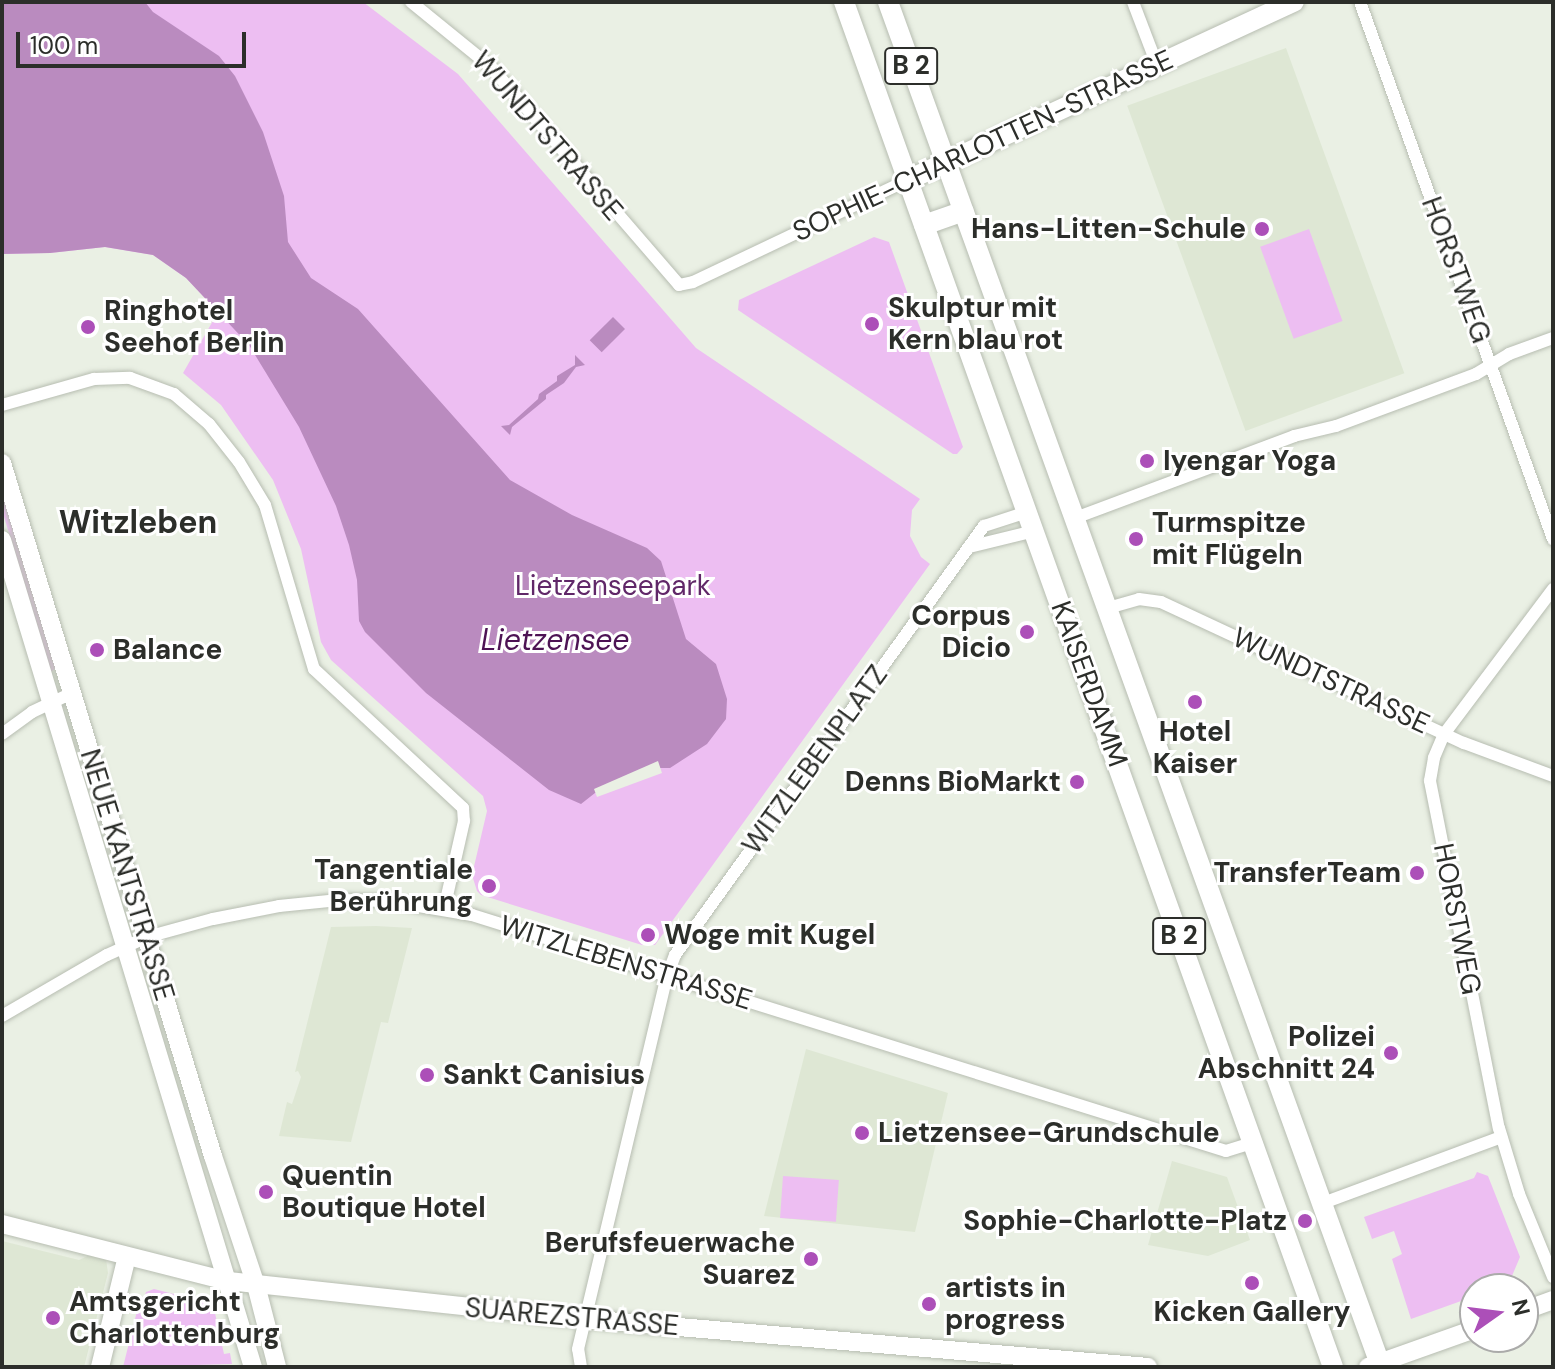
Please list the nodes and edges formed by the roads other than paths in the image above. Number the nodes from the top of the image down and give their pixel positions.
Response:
1 (411, 2) edge
2 (844, 2) edge
3 (888, 2) edge
4 (1133, 2) edge
5 (1294, 2) edge
6 (1361, 4) edge
7 (1157, 65) junction
8 (947, 162) junction
9 (908, 180) junction
10 (964, 211) junction
11 (924, 225) junction
12 (673, 281) joint
13 (1553, 338) edge
14 (1490, 365) junction
15 (2, 405) edge
16 (2, 463) edge
17 (1075, 518) junction
18 (1031, 521) junction
19 (1553, 539) edge
20 (2, 540) edge
21 (969, 547) junction
22 (1553, 589) edge
23 (1108, 608) junction
24 (72, 693) junction
25 (52, 702) junction
26 (2, 734) edge
27 (1444, 734) junction
28 (1553, 776) edge
29 (444, 909) junction
30 (147, 937) junction
31 (126, 946) junction
32 (667, 976) junction
33 (2, 1016) edge
34 (1501, 1137) junction
35 (1252, 1143) junction
36 (1323, 1203) junction
37 (2, 1224) edge
38 (127, 1256) junction
39 (1553, 1276) edge
40 (228, 1281) junction
41 (256, 1285) junction
42 (585, 1319) junction
43 (1459, 1335) edge
44 (1376, 1366) edge
45 (100, 1367) edge
46 (253, 1367) edge
47 (277, 1367) edge
48 (581, 1367) edge
49 (1148, 1367) edge
50 (1333, 1367) edge

1 - 12 street, WUNDTSTRASSE
2 - 9 main road, KAISERDAMM / B 2
3 - 8 main road, KAISERDAMM / B 2
4 - 7 street
5 - 7 main road, SOPHIE-CHARLOTTEN-STRASSE
6 - 14 street, HORSTWEG
7 - 8 main road, SOPHIE-CHARLOTTEN-STRASSE
8 - 9 main road, SOPHIE-CHARLOTTEN-STRASSE
8 - 10 main road, KAISERDAMM / B 2
9 - 11 main road, KAISERDAMM / B 2
9 - 12 street, SOPHIE-CHARLOTTEN-STRASSE
10 - 11 main road
10 - 17 main road, KAISERDAMM / B 2
11 - 18 main road, KAISERDAMM / B 2
13 - 14 street
14 - 17 street
14 - 19 street, HORSTWEG
15 - 29 street
16 - 24 main road, NEUE KANTSTRASSE
17 - 23 main road, KAISERDAMM / B 2
18 - 21 street
18 - 21 street, WITZLEBENPLATZ
18 - 35 main road, KAISERDAMM / B 2
20 - 25 main road, NEUE KANTSTRASSE
21 - 32 street, WITZLEBENPLATZ
22 - 27 street, HORSTWEG
23 - 27 street, WUNDTSTRASSE
23 - 36 main road, KAISERDAMM / B 2
24 - 25 street
24 - 30 main road, NEUE KANTSTRASSE
25 - 26 street
25 - 31 main road, NEUE KANTSTRASSE
27 - 28 street, WUNDTSTRASSE
27 - 34 street, HORSTWEG
29 - 30 street, WITZLEBENSTRASSE
29 - 32 street, WITZLEBENSTRASSE
30 - 31 street, WITZLEBENSTRASSE
30 - 41 main road, NEUE KANTSTRASSE
31 - 33 street, WITZLEBENSTRASSE
31 - 40 main road, NEUE KANTSTRASSE
32 - 35 street, WITZLEBENSTRASSE
32 - 42 street, WITZLEBENPLATZ
34 - 36 street
34 - 39 street, HORSTWEG
35 - 50 main road, KAISERDAMM / B 2
36 - 44 main road, B 2
37 - 38 main road, SUAREZSTRASSE
38 - 40 main road, SUAREZSTRASSE
38 - 45 main road
40 - 41 main road, SUAREZSTRASSE
40 - 46 main road, NEUE KANTSTRASSE
41 - 42 main road, SUAREZSTRASSE
41 - 47 main road, NEUE KANTSTRASSE
42 - 48 street, WITZLEBENPLATZ
42 - 49 main road, SUAREZSTRASSE
43 - 44 main road

